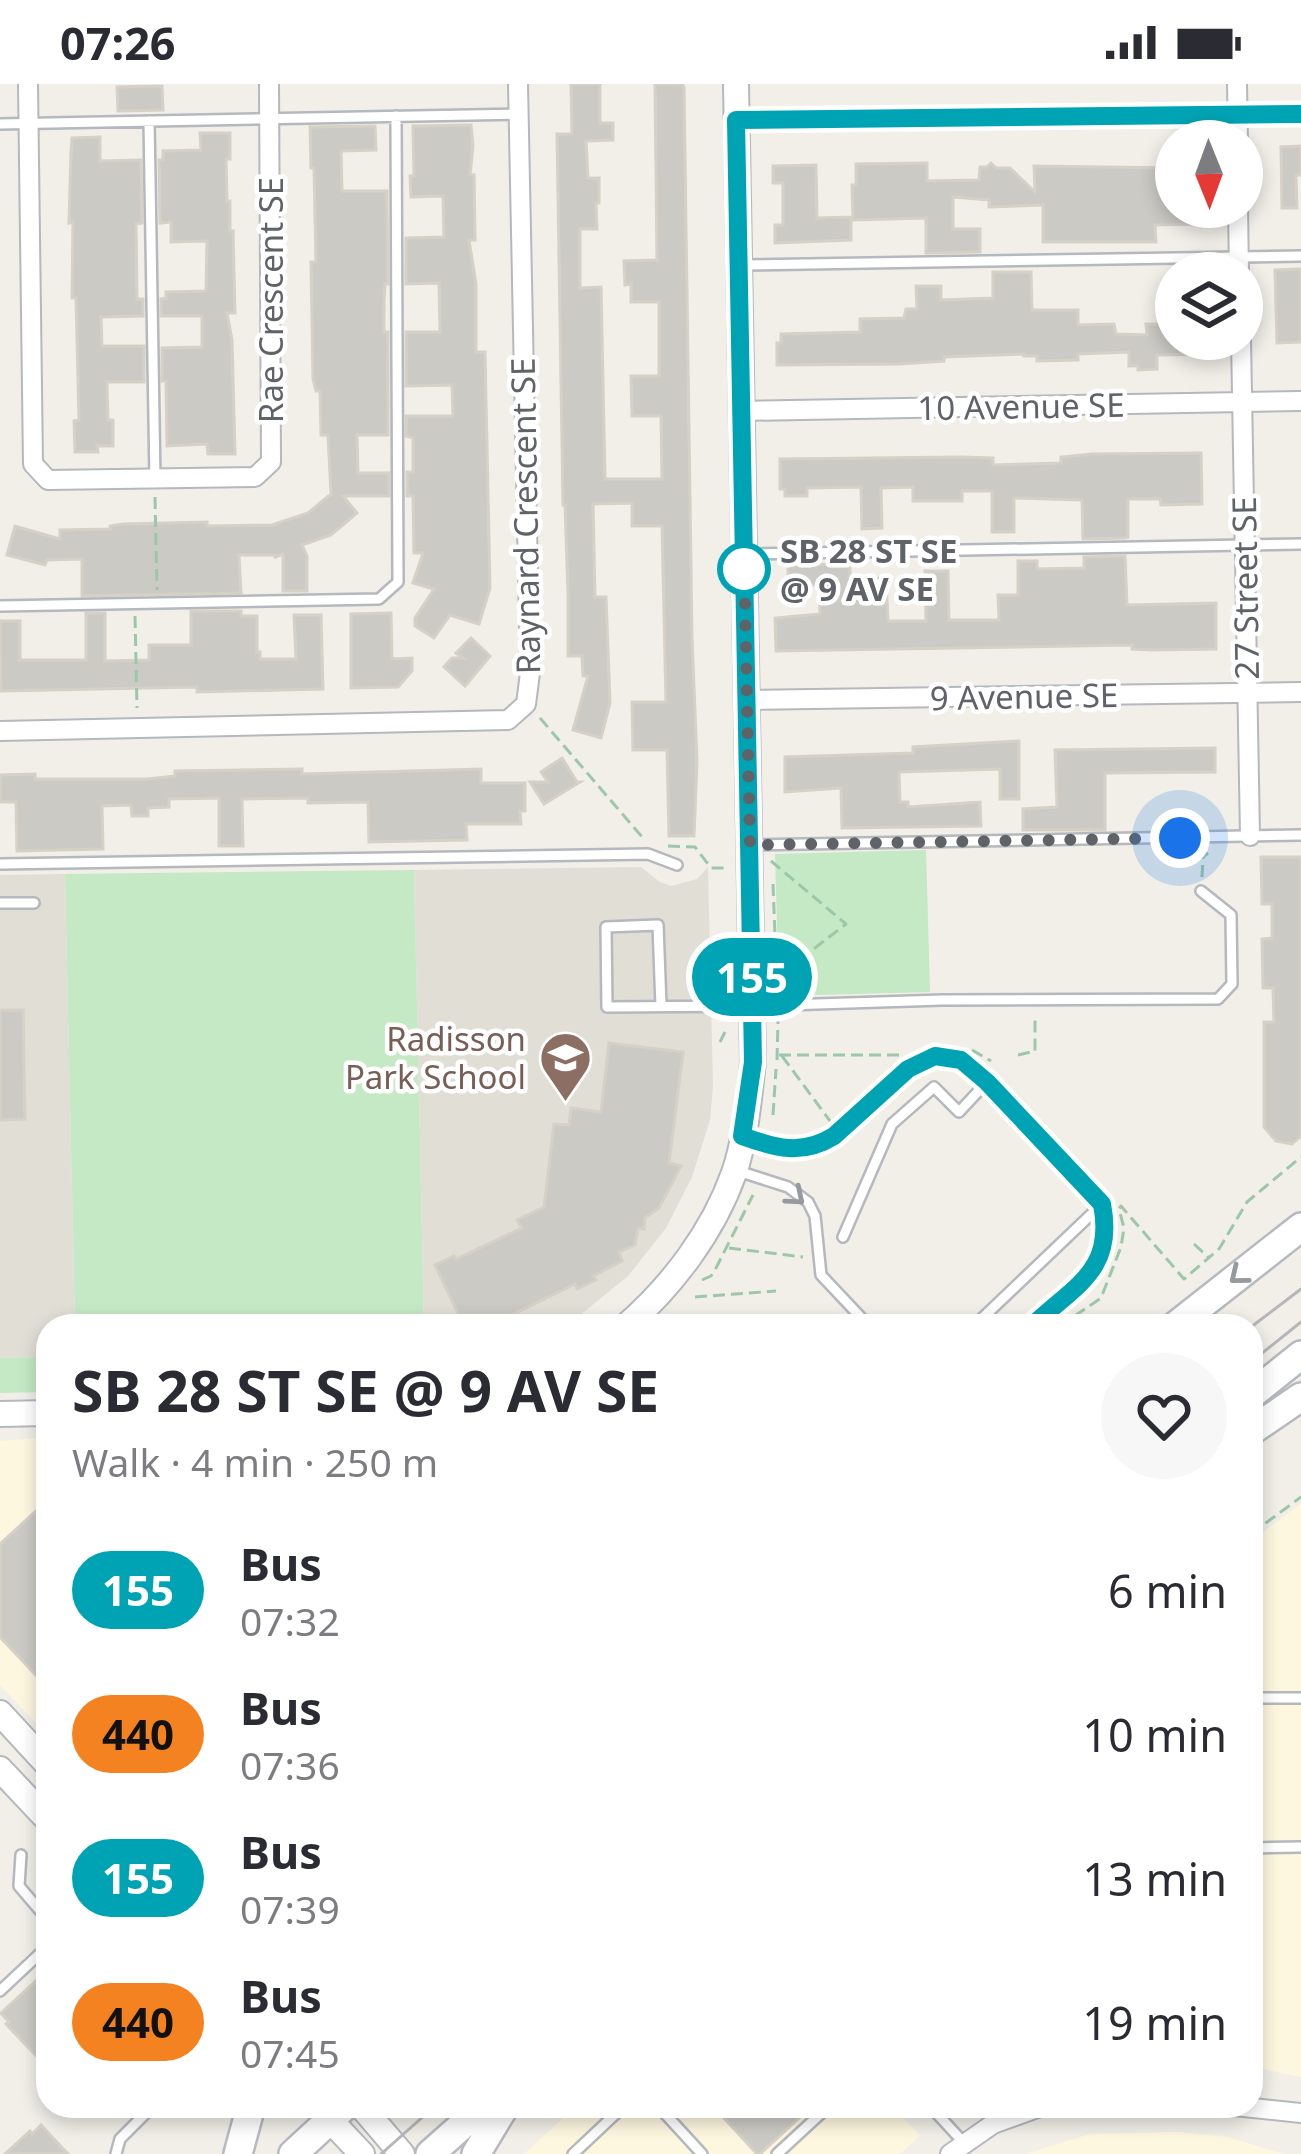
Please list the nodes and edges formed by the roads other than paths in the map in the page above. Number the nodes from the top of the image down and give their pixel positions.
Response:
1 (28, 84) edge
2 (269, 84) edge
3 (518, 84) edge
4 (736, 84) edge
5 (1237, 84) edge
6 (518, 114) junction
7 (1301, 114) edge
8 (396, 116) junction
9 (1238, 116) junction
10 (269, 119) junction
11 (736, 120) junction
12 (1238, 120) edge
13 (149, 121) junction
14 (29, 123) junction
15 (0, 124) edge
16 (1301, 256) edge
17 (1263, 262) edge
18 (739, 265) junction
19 (1155, 265) edge
20 (1241, 360) edge
21 (1301, 401) edge
22 (1242, 402) junction
23 (741, 411) junction
24 (155, 478) junction
25 (1244, 544) junction
26 (1301, 544) edge
27 (744, 554) junction
28 (0, 606) edge
29 (1301, 692) edge
30 (1247, 693) junction
31 (748, 700) junction
32 (0, 731) edge
33 (1250, 836) junction
34 (1301, 836) edge
35 (760, 852) junction
36 (0, 864) edge
37 (677, 865) dead end
38 (1201, 891) road end
39 (0, 903) edge
40 (34, 903) dead end
41 (661, 1006) junction
42 (752, 1006) junction
43 (987, 1082) junction
44 (742, 1136) junction
45 (735, 1171) junction
46 (1102, 1204) junction
47 (1301, 1227) edge
48 (844, 1238) dead end
49 (638, 1314) edge
50 (858, 1314) edge
51 (987, 1314) edge
52 (1045, 1314) edge
53 (1190, 1314) edge
54 (1301, 1355) edge
55 (1263, 1385) edge
56 (1301, 1397) edge
57 (36, 1413) edge
58 (0, 1414) edge
59 (1263, 1424) edge
60 (1263, 1698) edge
61 (1301, 1698) edge
62 (0, 1713) edge
63 (36, 1752) edge
64 (0, 1769) edge
65 (36, 1807) edge
66 (1301, 1847) edge
67 (1263, 1848) edge
68 (21, 1856) dead end
69 (36, 1906) edge
70 (36, 1957) edge
71 (0, 1990) edge
72 (1263, 2109) edge
73 (1301, 2114) edge
74 (140, 2118) edge
75 (248, 2118) edge
76 (325, 2118) edge
77 (336, 2118) edge
78 (371, 2118) edge
79 (470, 2118) edge
80 (498, 2118) edge
81 (611, 2118) edge
82 (669, 2118) edge
83 (816, 2118) edge
84 (938, 2118) edge
85 (1010, 2118) edge
86 (957, 2149) edge
87 (116, 2154) edge
88 (238, 2154) edge
89 (293, 2154) edge
90 (362, 2154) edge
91 (402, 2154) edge
92 (430, 2154) edge
93 (476, 2154) edge
94 (573, 2154) edge
95 (702, 2154) edge
96 (777, 2154) edge

1 - 14 street, Rae Crescent SE
2 - 10 street, Rae Crescent SE
3 - 6 street, Raynard Crescent SE
4 - 11 street
5 - 9 street
6 - 8 lane
6 - 32 street, Raynard Crescent SE
7 - 9 street
8 - 10 lane
8 - 28 lane
9 - 11 street
9 - 12 street
10 - 13 lane
10 - 24 street, Rae Crescent SE
11 - 18 street
13 - 14 lane
13 - 24 lane
14 - 15 lane
14 - 24 street, Rae Crescent SE
16 - 17 lane
18 - 19 lane
18 - 23 street
20 - 22 street, 27 Street SE
21 - 22 street, 10 Avenue SE
22 - 23 street, 10 Avenue SE
22 - 25 street, 27 Street SE
23 - 27 street
25 - 26 lane
25 - 27 lane
25 - 30 street, 27 Street SE
27 - 31 street
29 - 30 street, 9 Avenue SE
30 - 31 street, 9 Avenue SE
30 - 33 street, 27 Street SE
31 - 35 street
33 - 34 lane
33 - 35 lane
35 - 42 street
36 - 37 lane
38 - 42 lane
39 - 40 lane
41 - 41 lane
41 - 42 lane
42 - 44 street
43 - 44 lane
43 - 46 lane
43 - 48 lane
44 - 45 street
45 - 49 street
45 -> 50 lane
46 - 51 lane
46 - 52 lane
47 -> 53 main road
54 - 55 main road
56 - 59 main road
57 - 58 street
60 - 61 lane
62 - 63 street
64 - 65 street
66 - 67 lane
68 - 69 lane
70 - 71 lane
72 - 73 street
74 - 87 lane
75 - 88 main road
76 - 89 main road
77 - 90 street
78 - 91 street
79 - 92 main road
80 - 93 main road
81 - 94 lane
82 - 95 lane
83 - 96 lane
84 - 86 lane
85 - 86 street

